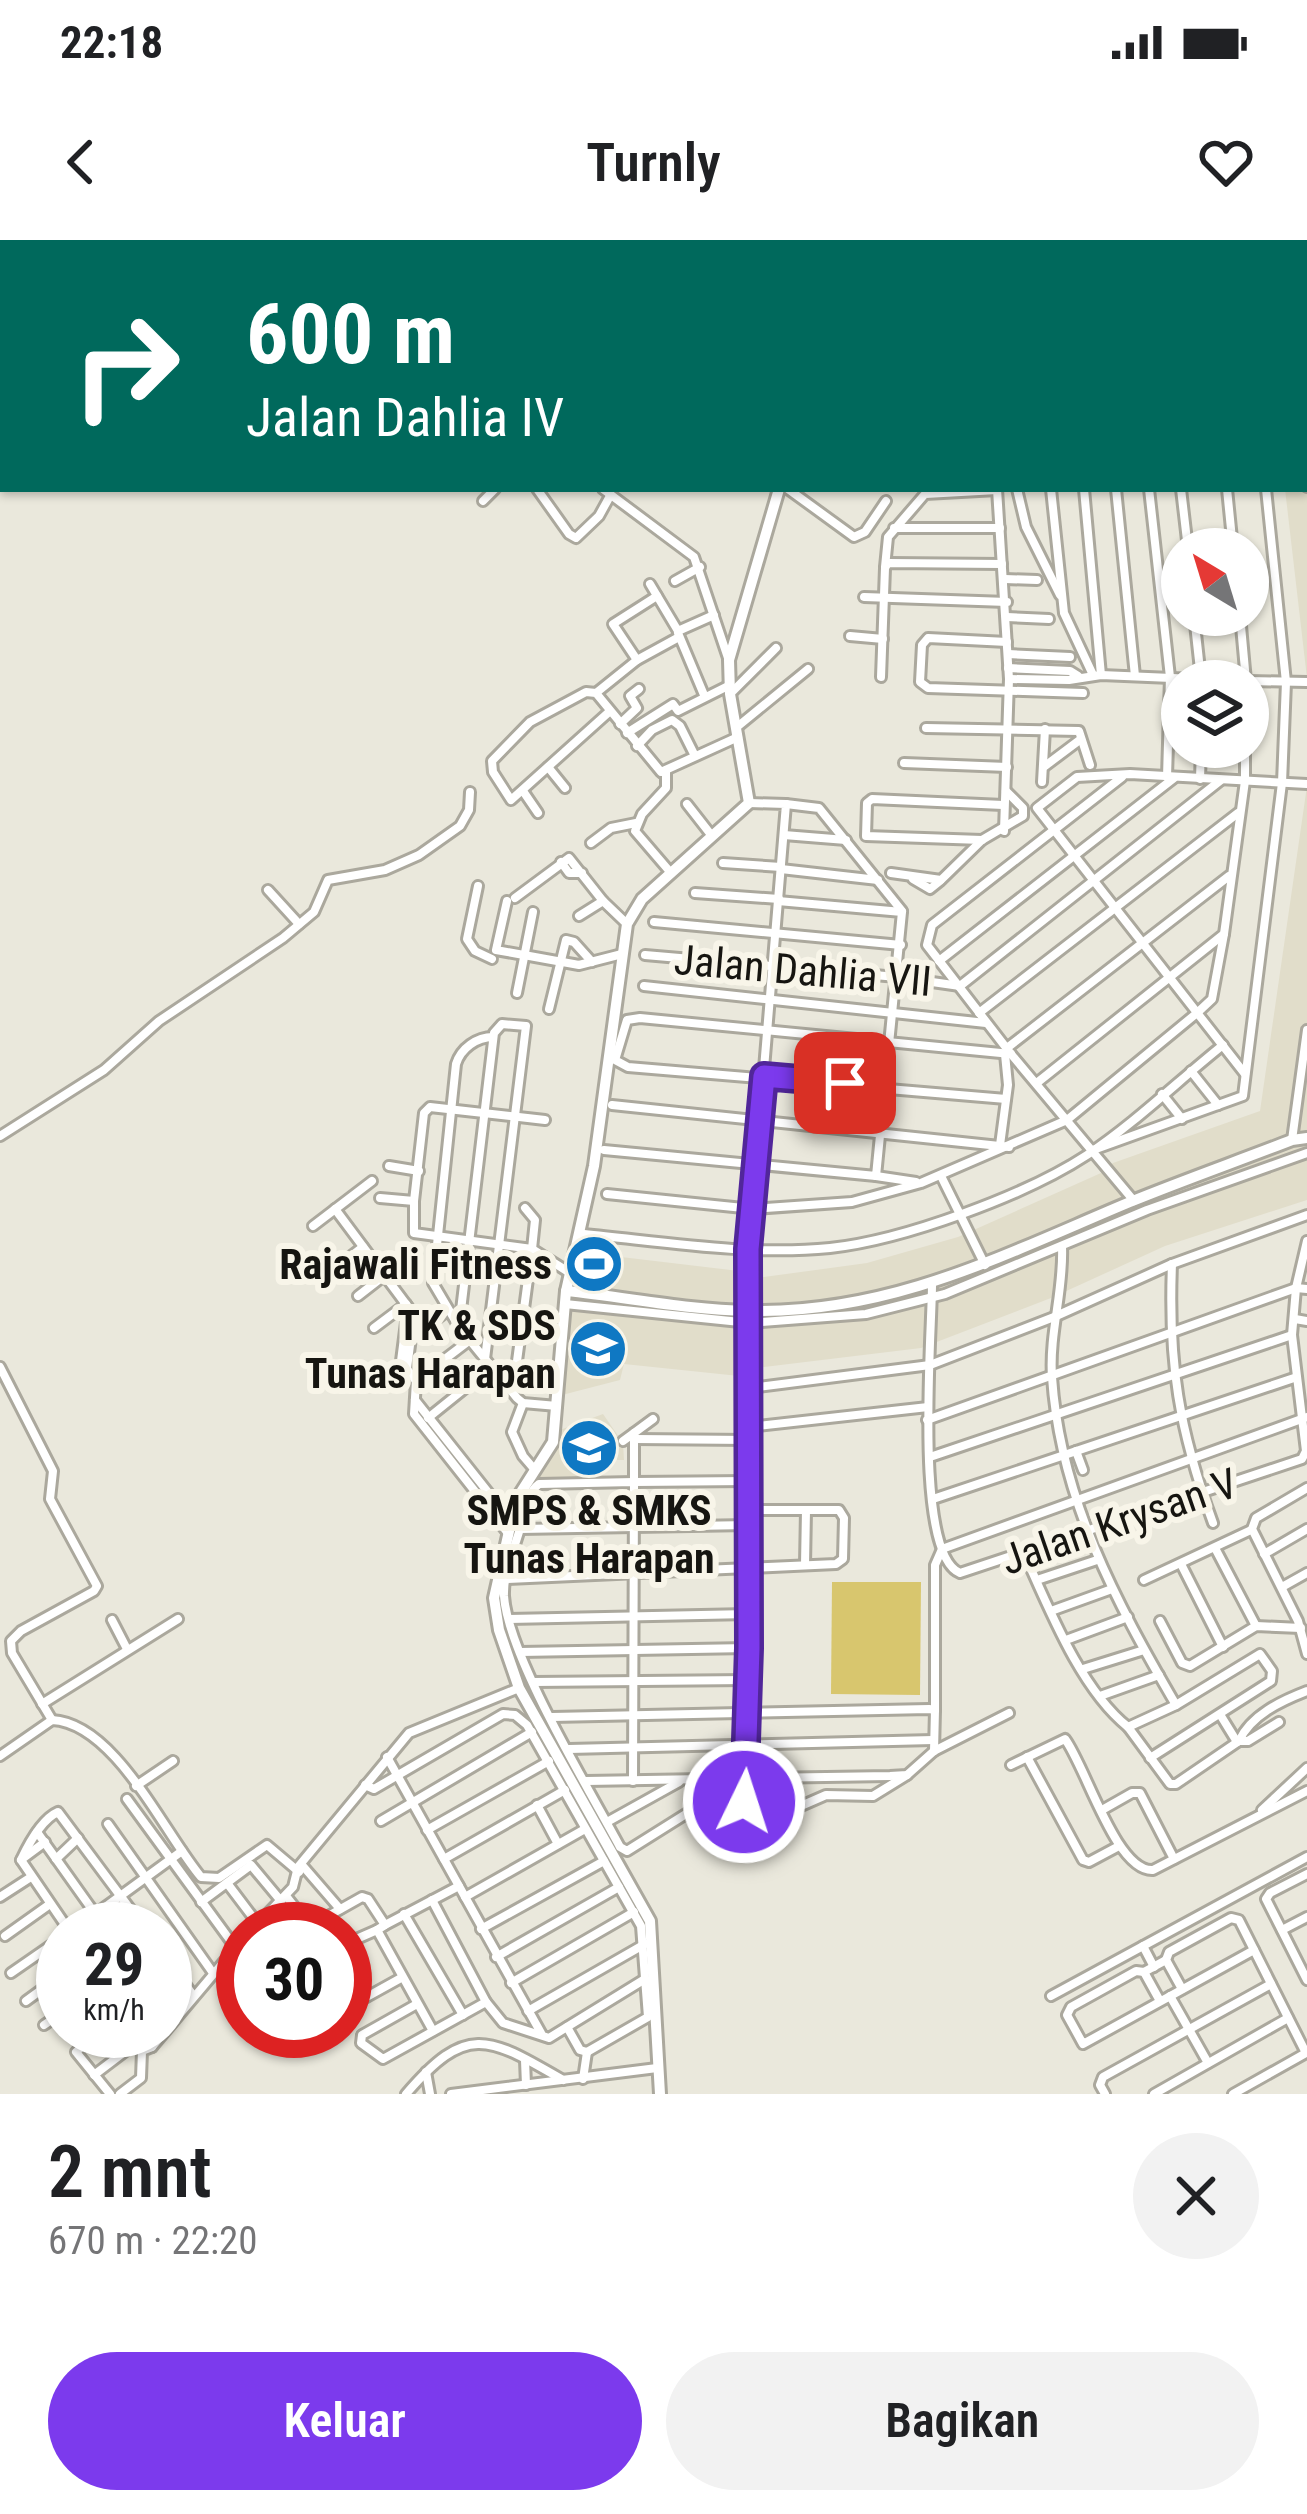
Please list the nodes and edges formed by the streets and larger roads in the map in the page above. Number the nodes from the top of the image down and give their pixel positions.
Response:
1 (492, 492) edge
2 (539, 492) edge
3 (607, 492) edge
4 (783, 492) edge
5 (788, 492) edge
6 (930, 492) edge
7 (997, 492) edge
8 (1018, 492) edge
9 (1051, 492) edge
10 (1084, 492) edge
11 (1116, 492) edge
12 (1149, 492) edge
13 (1181, 492) edge
14 (1227, 492) edge
15 (1266, 492) edge
16 (483, 500) dead end
17 (886, 501) dead end
18 (894, 528) junction
19 (1000, 528) junction
20 (1186, 528) edge
21 (1231, 528) edge
22 (1002, 564) junction
23 (700, 567) junction
24 (885, 568) junction
25 (1005, 579) junction
26 (1037, 580) dead end
27 (675, 581) dead end
28 (650, 584) dead end
29 (657, 596) junction
30 (864, 597) dead end
31 (884, 599) junction
32 (1007, 602) junction
33 (1063, 602) junction
34 (714, 615) junction
35 (1007, 617) junction
36 (1049, 620) dead end
37 (678, 634) junction
38 (850, 636) dead end
39 (883, 639) junction
40 (1007, 642) junction
41 (776, 648) dead end
42 (1007, 653) junction
43 (1070, 657) dead end
44 (637, 660) junction
45 (729, 660) junction
46 (1168, 660) edge
47 (1009, 668) junction
48 (808, 669) dead end
49 (1046, 674) junction
50 (1097, 675) junction
51 (1135, 676) junction
52 (881, 677) dead end
53 (1161, 677) edge
54 (1009, 679) junction
55 (1269, 682) edge
56 (1286, 682) junction
57 (1307, 682) edge
58 (639, 688) dead end
59 (730, 690) junction
60 (1008, 691) junction
61 (596, 693) junction
62 (1083, 693) dead end
63 (704, 695) junction
64 (637, 708) junction
65 (609, 712) junction
66 (645, 718) junction
67 (926, 728) dead end
68 (1008, 728) junction
69 (623, 729) junction
70 (1045, 729) junction
71 (737, 732) junction
72 (1081, 739) junction
73 (637, 746) junction
74 (695, 756) junction
75 (904, 764) dead end
76 (1090, 765) dead end
77 (548, 767) junction
78 (1007, 767) junction
79 (1043, 767) junction
80 (1171, 768) edge
81 (1201, 768) edge
82 (1244, 768) edge
83 (666, 772) junction
84 (1123, 776) junction
85 (1171, 777) junction
86 (1201, 779) junction
87 (1221, 780) junction
88 (1244, 781) junction
89 (1042, 782) dead end
90 (1282, 783) junction
91 (1307, 784) edge
92 (565, 788) dead end
93 (1005, 790) junction
94 (523, 791) junction
95 (470, 792) dead end
96 (754, 802) junction
97 (687, 804) dead end
98 (786, 804) junction
99 (1004, 805) junction
100 (538, 813) dead end
101 (1238, 813) junction
102 (636, 824) junction
103 (1004, 831) junction
104 (1055, 832) junction
105 (784, 835) junction
106 (713, 838) junction
107 (846, 840) junction
108 (982, 840) junction
109 (591, 843) dead end
110 (1075, 857) junction
111 (723, 863) dead end
112 (781, 868) junction
113 (890, 873) dead end
114 (671, 874) junction
115 (1229, 875) junction
116 (878, 880) junction
117 (1093, 881) junction
118 (478, 886) dead end
119 (268, 890) dead end
120 (695, 893) dead end
121 (779, 900) junction
122 (603, 901) junction
123 (1114, 907) junction
124 (533, 912) dead end
125 (902, 912) junction
126 (580, 916) dead end
127 (654, 922) dead end
128 (627, 924) junction
129 (299, 925) junction
130 (775, 934) junction
131 (1224, 934) junction
132 (1142, 943) junction
133 (901, 945) junction
134 (494, 954) junction
135 (623, 954) junction
136 (645, 955) dead end
137 (527, 958) junction
138 (939, 961) junction
139 (592, 962) junction
140 (560, 964) junction
141 (773, 966) junction
142 (488, 971) dead end
143 (897, 977) junction
144 (1169, 977) junction
145 (644, 986) dead end
146 (960, 986) junction
147 (518, 993) dead end
148 (771, 999) junction
149 (549, 1009) dead end
150 (895, 1010) junction
151 (979, 1013) junction
152 (1197, 1013) junction
153 (986, 1023) junction
154 (1307, 1030) edge
155 (767, 1032) junction
156 (493, 1037) junction
157 (890, 1043) junction
158 (1222, 1046) junction
159 (1008, 1052) junction
160 (1191, 1071) junction
161 (1246, 1074) junction
162 (764, 1076) junction
163 (1038, 1082) junction
164 (886, 1087) junction
165 (1162, 1094) junction
166 (1006, 1099) junction
167 (612, 1105) dead end
168 (1219, 1106) junction
169 (452, 1109) junction
170 (484, 1113) junction
171 (516, 1115) junction
172 (1182, 1119) junction
173 (545, 1120) dead end
174 (761, 1120) junction
175 (1067, 1120) junction
176 (881, 1132) junction
177 (0, 1136) edge
178 (1307, 1138) edge
179 (1292, 1140) junction
180 (1005, 1146) junction
181 (604, 1150) dead end
182 (1093, 1150) junction
183 (1307, 1153) edge
184 (756, 1164) junction
185 (388, 1166) dead end
186 (418, 1171) junction
187 (876, 1176) junction
188 (941, 1176) junction
189 (372, 1181) dead end
190 (921, 1183) junction
191 (607, 1194) dead end
192 (380, 1198) dead end
193 (414, 1201) junction
194 (1140, 1203) junction
195 (525, 1208) dead end
196 (335, 1209) junction
197 (753, 1209) junction
198 (959, 1214) junction
199 (1307, 1215) edge
200 (313, 1226) dead end
201 (584, 1234) dead end
202 (437, 1236) junction
203 (470, 1241) junction
204 (501, 1244) junction
205 (363, 1247) junction
206 (1062, 1247) junction
207 (1306, 1247) edge
208 (532, 1249) junction
209 (748, 1249) junction
210 (1172, 1264) junction
211 (985, 1265) junction
212 (338, 1266) dead end
213 (571, 1274) junction
214 (385, 1275) junction
215 (1302, 1289) edge
216 (932, 1292) junction
217 (358, 1296) dead end
218 (566, 1297) junction
219 (407, 1305) junction
220 (443, 1314) dead end
221 (750, 1317) junction
222 (1054, 1317) junction
223 (1295, 1319) junction
224 (1307, 1321) edge
225 (459, 1327) junction
226 (374, 1328) dead end
227 (1169, 1333) junction
228 (1292, 1335) junction
229 (411, 1339) junction
230 (466, 1342) dead end
231 (1293, 1354) junction
232 (1307, 1356) edge
233 (485, 1359) junction
234 (929, 1365) junction
235 (0, 1367) edge
236 (407, 1368) junction
237 (1052, 1373) junction
238 (1173, 1373) junction
239 (1294, 1378) junction
240 (416, 1381) junction
241 (469, 1385) dead end
242 (750, 1388) junction
243 (513, 1393) junction
244 (523, 1403) junction
245 (558, 1406) junction
246 (928, 1407) junction
247 (1056, 1412) junction
248 (1179, 1417) junction
249 (652, 1419) dead end
250 (1304, 1419) edge
251 (425, 1420) junction
252 (927, 1420) junction
253 (749, 1426) junction
254 (635, 1436) junction
255 (749, 1440) junction
256 (1305, 1440) edge
257 (623, 1441) dead end
258 (1076, 1450) junction
259 (1064, 1455) junction
260 (931, 1457) junction
261 (1192, 1459) junction
262 (1083, 1470) dead end
263 (536, 1471) junction
264 (748, 1480) junction
265 (634, 1482) junction
266 (1307, 1488) edge
267 (1202, 1493) junction
268 (1075, 1498) junction
269 (933, 1499) junction
270 (750, 1510) junction
271 (806, 1510) junction
272 (1213, 1523) dead end
273 (749, 1525) junction
274 (634, 1526) junction
275 (512, 1527) junction
276 (1252, 1529) junction
277 (1307, 1529) edge
278 (1085, 1530) junction
279 (1215, 1548) junction
280 (941, 1549) junction
281 (1023, 1551) junction
282 (1264, 1554) junction
283 (1097, 1560) junction
284 (1180, 1564) junction
285 (805, 1565) junction
286 (750, 1568) junction
287 (633, 1571) junction
288 (1307, 1573) edge
289 (506, 1579) junction
290 (1036, 1580) junction
291 (1144, 1580) dead end
292 (1282, 1587) junction
293 (1112, 1589) junction
294 (1051, 1611) junction
295 (749, 1614) junction
296 (633, 1617) junction
297 (1128, 1617) junction
298 (178, 1619) dead end
299 (509, 1619) junction
300 (112, 1620) dead end
301 (1160, 1621) dead end
302 (1302, 1622) edge
303 (1256, 1626) junction
304 (1066, 1640) junction
305 (1223, 1647) junction
306 (749, 1648) junction
307 (127, 1649) junction
308 (632, 1649) junction
309 (1145, 1650) junction
310 (1307, 1651) edge
311 (520, 1652) junction
312 (1083, 1669) junction
313 (1159, 1676) junction
314 (748, 1680) junction
315 (632, 1681) junction
316 (533, 1682) junction
317 (519, 1688) junction
318 (1307, 1690) edge
319 (1100, 1696) junction
320 (42, 1704) junction
321 (1176, 1705) junction
322 (935, 1710) junction
323 (748, 1713) junction
324 (1009, 1713) dead end
325 (633, 1715) junction
326 (1221, 1716) junction
327 (552, 1717) junction
328 (52, 1720) junction
329 (1279, 1722) dead end
330 (1128, 1727) junction
331 (532, 1732) junction
332 (1238, 1742) junction
333 (748, 1745) junction
334 (934, 1746) junction
335 (569, 1749) junction
336 (634, 1749) junction
337 (0, 1756) edge
338 (387, 1757) junction
339 (1027, 1757) junction
340 (1150, 1758) junction
341 (173, 1761) dead end
342 (549, 1761) junction
343 (1011, 1765) dead end
344 (1307, 1768) edge
345 (397, 1775) junction
346 (907, 1775) junction
347 (633, 1780) junction
348 (742, 1780) junction
349 (586, 1781) junction
350 (680, 1781) junction
351 (364, 1785) junction
352 (136, 1786) junction
353 (565, 1790) junction
354 (1307, 1791) edge
355 (127, 1799) dead end
356 (412, 1802) junction
357 (536, 1805) junction
358 (579, 1808) junction
359 (1102, 1810) junction
360 (1256, 1815) junction
361 (381, 1821) dead end
362 (607, 1822) junction
363 (108, 1824) dead end
364 (585, 1828) junction
365 (427, 1830) junction
366 (37, 1832) junction
367 (78, 1838) junction
368 (45, 1843) junction
369 (558, 1844) junction
370 (1119, 1846) junction
371 (182, 1852) junction
372 (1307, 1857) edge
373 (1174, 1858) junction
374 (56, 1859) junction
375 (170, 1859) junction
376 (444, 1859) junction
377 (21, 1860) junction
378 (604, 1861) junction
379 (246, 1864) junction
380 (300, 1869) junction
381 (1307, 1874) edge
382 (146, 1876) junction
383 (31, 1877) junction
384 (227, 1883) junction
385 (459, 1886) junction
386 (619, 1887) junction
387 (120, 1896) junction
388 (0, 1897) edge
389 (465, 1898) junction
390 (283, 1899) junction
391 (432, 1900) junction
392 (49, 1902) edge
393 (86, 1902) edge
394 (112, 1902) edge
395 (125, 1902) edge
396 (201, 1902) junction
397 (242, 1902) edge
398 (280, 1902) edge
399 (286, 1902) edge
400 (333, 1902) edge
401 (372, 1909) edge
402 (634, 1912) junction
403 (36, 1914) edge
404 (404, 1915) junction
405 (1307, 1917) edge
406 (216, 1918) edge
407 (646, 1923) junction
408 (381, 1928) junction
409 (481, 1929) junction
410 (1282, 1930) junction
411 (372, 1932) edge
412 (5, 1936) dead end
413 (645, 1944) junction
414 (1143, 1946) junction
415 (1254, 1950) junction
416 (36, 1955) edge
417 (496, 1957) junction
418 (1166, 1960) junction
419 (1303, 1962) edge
420 (1154, 1966) junction
421 (216, 1970) edge
422 (1144, 1972) junction
423 (10, 1973) dead end
424 (213, 1973) junction
425 (401, 1978) junction
426 (646, 1978) junction
427 (1307, 1980) edge
428 (511, 1983) junction
429 (1271, 1984) junction
430 (634, 1986) junction
431 (1182, 1989) junction
432 (192, 1992) edge
433 (650, 1992) junction
434 (36, 1994) edge
435 (372, 1994) edge
436 (194, 1995) junction
437 (1051, 1996) dead end
438 (192, 1997) edge
439 (1165, 1999) junction
440 (26, 2001) dead end
441 (486, 2002) junction
442 (417, 2004) junction
443 (528, 2011) junction
444 (648, 2011) junction
445 (463, 2015) junction
446 (1288, 2018) junction
447 (567, 2027) junction
448 (1189, 2030) junction
449 (433, 2031) junction
450 (542, 2036) junction
451 (587, 2052) junction
452 (82, 2058) edge
453 (113, 2058) edge
454 (142, 2058) edge
455 (525, 2060) junction
456 (1208, 2063) junction
457 (657, 2068) junction
458 (425, 2072) junction
459 (94, 2075) junction
460 (583, 2079) junction
461 (564, 2081) junction
462 (526, 2085) junction
463 (471, 2093) edge
464 (1159, 2093) edge
465 (110, 2094) edge
466 (120, 2094) edge
467 (406, 2094) edge
468 (430, 2094) edge
469 (451, 2094) edge
470 (660, 2094) edge
471 (1105, 2094) edge
472 (1233, 2094) edge

1 - 16 street
2 - 3 street
3 - 23 street
4 - 45 street
5 - 17 street
6 - 18 street
7 - 19 street
8 - 33 street
9 - 33 street
10 - 50 street
11 - 51 street
12 - 46 street
13 - 20 street
14 - 21 street
15 - 56 street
18 - 19 street
18 - 24 street
19 - 22 street
22 - 24 street
22 - 25 street
23 - 27 street
23 - 34 street
24 - 31 street
25 - 26 street
25 - 32 street
28 - 29 street
29 - 37 street
29 - 44 street
30 - 31 street
31 - 32 street
31 - 39 street
32 - 35 street
33 - 50 street
34 - 37 street
34 - 45 street
35 - 36 street
35 - 40 street
37 - 44 street
37 - 63 street
38 - 39 street
39 - 52 street
40 - 42 street
40 - 60 street
41 - 59 street
42 - 43 street
42 - 47 street
44 - 61 street
45 - 59 street
47 - 49 street
47 - 54 street
48 - 71 street
49 - 50 street
49 - 54 street
50 - 51 street
51 - 53 street
54 - 60 street
55 - 56 street
56 - 57 street
56 - 90 street
58 - 64 street
59 - 63 street
59 - 71 street
60 - 62 street
60 - 68 street
61 - 65 street
61 - 94 street
63 - 66 street
64 - 66 street
64 - 69 street
65 - 69 street
65 - 77 street
66 - 69 street
67 - 68 street
68 - 70 street
68 - 78 street
69 - 73 street
70 - 72 street
70 - 79 street
71 - 74 street
71 - 96 street
72 - 76 street
72 - 79 street
73 - 74 street
73 - 83 street
74 - 83 street
75 - 78 street
77 - 92 street
77 - 94 street
78 - 93 street
79 - 89 street
80 - 85 street
81 - 86 street
82 - 88 street
83 - 102 street
84 - 85 street
84 - 104 street
84 - 104 street
85 - 86 street
85 - 110 street
86 - 87 street
87 - 88 street
87 - 117 street
88 - 90 street
88 - 101 street
90 - 91 street
90 - 161 street
93 - 99 street
93 - 103 street
94 - 100 street
95 - 129 street
96 - 98 street
96 - 106 street
97 - 106 street
98 - 105 street
98 - 107 street
99 - 103 street
99 - 108 street
101 - 115 street
101 - 123 street
102 - 109 street
102 - 114 street
103 - 108 street
104 - 110 street
104 - 138 street
105 - 107 street
105 - 112 street
106 - 114 street
107 - 116 street
108 - 113 street
110 - 117 street
110 - 138 street
111 - 112 street
112 - 116 street
112 - 121 street
114 - 128 street
115 - 131 street
115 - 132 street
116 - 125 street
117 - 123 street
117 - 146 street
118 - 134 street
119 - 129 street
120 - 121 street
121 - 125 street
121 - 130 street
122 - 126 street
122 - 128 street
122 - 134 street
123 - 132 street
123 - 151 street
124 - 137 street
125 - 133 street
127 - 130 street
128 - 135 street
129 - 177 street
130 - 133 street
130 - 141 street
131 - 144 street
131 - 152 street
132 - 144 street
132 - 159 street
133 - 143 street
134 - 137 street
134 - 142 street
135 - 139 street
135 - 213 street
136 - 141 street, Jalan Dahlia VII
137 - 140 street
137 - 147 street
138 - 146 street
139 - 140 street
139 - 140 street
140 - 149 street
141 - 143 street, Jalan Dahlia VII
141 - 148 street
143 - 146 street, Jalan Dahlia VII
143 - 150 street
144 - 152 street
144 - 163 street
145 - 148 street
146 - 151 street
148 - 150 street
148 - 155 street
150 - 153 street
150 - 157 street
151 - 153 street
152 - 158 street
152 - 175 street
153 - 159 street
154 - 179 street
155 - 157 street
155 - 162 street
155 - 162 street
156 - 169 street
156 - 170 street
156 - 171 street
157 - 159 street
157 - 164 street
158 - 160 street
158 - 161 street
159 - 163 street
159 - 166 street
160 - 165 street
160 - 168 street
161 - 168 street
162 - 164 street
162 - 174 street
163 - 175 street
164 - 166 street
164 - 176 street
165 - 172 street
165 - 182 street
166 - 180 street
167 - 174 street
168 - 172 street
169 - 170 street
169 - 186 street
169 - 202 street
170 - 171 street
170 - 203 street
171 - 173 street
171 - 204 street
172 - 182 street
174 - 176 street
174 - 184 street
175 - 180 street
175 - 182 street
176 - 180 street
176 - 187 street
178 - 179 street
179 - 194 street
180 - 188 street
181 - 184 street
182 - 194 street
182 - 198 street
183 - 194 street
184 - 187 street
184 - 197 street
185 - 186 street
186 - 193 street
187 - 190 street
188 - 190 street
188 - 198 street
189 - 196 street
190 - 197 street
191 - 197 street
192 - 193 street
193 - 202 street
194 - 206 street
194 - 211 street
195 - 208 street
196 - 200 street
196 - 205 street
197 - 209 street
198 - 209 street
198 - 211 street
199 - 210 street
201 - 209 street
202 - 203 street
202 - 225 street
203 - 204 street
203 - 225 street
204 - 208 street
204 - 233 street
205 - 212 street
205 - 214 street
206 - 216 street
206 - 222 street
207 - 215 street, Jalan Krysan V
208 - 213 street
208 - 243 street
209 - 221 street
210 - 222 street
210 - 227 street
211 - 216 street
213 - 218 street
214 - 217 street
214 - 219 street
215 - 223 street, Jalan Krysan V
215 - 227 street
216 - 221 street
216 - 234 street
218 - 221 street
218 - 245 street
219 - 226 street
219 - 229 street
219 - 236 street
220 - 229 street
221 - 242 street
222 - 234 street
222 - 237 street
223 - 224 street
223 - 228 street, Jalan Krysan V
225 - 233 street
227 - 237 street
227 - 238 street
228 - 231 street, Jalan Krysan V
228 - 238 street
229 - 236 street
230 - 240 street
231 - 232 street
231 - 239 street, Jalan Krysan V
233 - 243 street
234 - 242 street
234 - 246 street
235 - 320 street
236 - 240 street
237 - 247 street
237 - 252 street
238 - 247 street
238 - 248 street
239 - 248 street
239 - 250 street, Jalan Krysan V
240 - 251 street
241 - 251 street
242 - 253 street
243 - 244 street
244 - 245 street
244 - 263 street
245 - 263 street
246 - 252 street
246 - 253 street
247 - 259 street
247 - 260 street
248 - 258 street
248 - 261 street
249 - 254 street
250 - 256 street, Jalan Krysan V
250 - 261 street
251 - 275 street
252 - 260 street
253 - 255 street
254 - 255 street
254 - 257 street
254 - 265 street
255 - 264 street
256 - 267 street, Jalan Krysan V
258 - 259 street
258 - 262 street
259 - 268 street
259 - 269 street
260 - 269 street
261 - 267 street
261 - 268 street
263 - 275 street
264 - 265 street
264 - 270 street
265 - 274 street
265 - 275 street
266 - 276 street
267 - 272 street
267 - 278 street, Jalan Krysan V
268 - 278 street
268 - 280 street
269 - 280 street
270 - 271 street
270 - 273 street
271 - 285 street
271 - 285 street
273 - 274 street
273 - 286 street
274 - 275 street
274 - 287 street
275 - 289 street
275 - 317 street
276 - 279 street
276 - 282 street
277 - 282 street
278 - 281 street, Jalan Krysan V
278 - 283 street
279 - 284 street
279 - 303 street
280 - 281 street, Jalan Krysan V
280 - 322 street
281 - 290 street
282 - 292 street
283 - 290 street
283 - 293 street
284 - 291 street
284 - 305 street
285 - 286 street
286 - 287 street
286 - 295 street
287 - 289 street
287 - 296 street
288 - 292 street
289 - 299 street
290 - 294 street
292 - 302 street
293 - 294 street
293 - 297 street
294 - 304 street
295 - 296 street
295 - 306 street
296 - 299 street
296 - 308 street
297 - 304 street
297 - 309 street
298 - 307 street
299 - 311 street
300 - 307 street
301 - 305 street
302 - 303 street
302 - 310 street
303 - 305 street
304 - 312 street
306 - 308 street
306 - 314 street
307 - 320 street
308 - 311 street
308 - 315 street
309 - 312 street
309 - 313 street
311 - 316 street
312 - 319 street
313 - 319 street
313 - 321 street
314 - 315 street
314 - 323 street
315 - 316 street
315 - 325 street
316 - 327 street
317 - 338 street
317 - 358 street
318 - 332 street
319 - 330 street
320 - 328 street
321 - 326 street
321 - 330 street
322 - 323 street
322 - 334 street
323 - 325 street
323 - 333 street
324 - 334 street
325 - 327 street
325 - 336 street
326 - 332 street
326 - 340 street
327 - 335 street
328 - 337 street
328 - 352 street
329 - 332 street
330 - 340 street
331 - 342 street
331 - 345 street
331 - 356 street
332 - 340 street
333 - 334 street
333 - 336 street
333 - 348 street
334 - 346 street
335 - 336 street
335 - 349 street
336 - 347 street
338 - 345 street
338 - 351 street
339 - 343 street
339 - 359 street
339 - 370 street
341 - 352 street
342 - 353 street
342 - 365 street
344 - 360 street
345 - 351 street
345 - 356 street
346 - 348 street
346 - 348 street
347 - 349 street
347 - 350 street
348 - 350 street
348 - 362 street
349 - 362 street
350 - 362 street
351 - 380 street
352 - 371 street
353 - 357 street
353 - 358 street
354 - 360 street
355 - 375 street
356 - 361 street
356 - 365 street
357 - 369 street
357 - 376 street
358 - 364 street
358 - 407 street
359 - 370 street
359 - 373 street
360 - 373 street
363 - 382 street
364 - 369 street
364 - 378 street
365 - 376 street
366 - 367 street
366 - 368 street
366 - 377 street
367 - 374 street
367 - 387 street
368 - 374 street
368 - 377 street
369 - 389 street
370 - 373 street
371 - 375 street
371 - 379 street
372 - 414 street
374 - 393 street
375 - 382 street
375 - 396 street
376 - 385 street
377 - 383 street
378 - 386 street
378 - 409 street
379 - 380 street
379 - 384 street
379 - 390 street
380 - 390 street
380 - 400 street
381 - 410 street
382 - 387 street
382 - 424 street
383 - 388 street
383 - 392 street
384 - 396 street
384 - 397 street
385 - 389 street
385 - 391 street
386 - 402 street
386 - 417 street
387 - 394 street
387 - 395 street
389 - 409 street
390 - 398 street
390 - 399 street
391 - 404 street
391 - 441 street
396 - 406 street
401 - 408 street
402 - 407 street
402 - 428 street
403 - 412 street
404 - 408 street
404 - 445 street
405 - 410 street
407 - 413 street
407 - 433 street
408 - 411 street
408 - 425 street
409 - 417 street
410 - 419 street
413 - 426 street
413 - 443 street
414 - 420 street
414 - 437 street
415 - 418 street
415 - 429 street
415 - 431 street
416 - 423 street
417 - 428 street
418 - 420 street
418 - 431 street
419 - 427 street
420 - 422 street
421 - 424 street
422 - 439 street
422 - 439 street
424 - 436 street
425 - 435 street
425 - 442 street
426 - 430 street
426 - 433 street
428 - 443 street
429 - 446 street
429 - 448 street
430 - 444 street
430 - 447 street
431 - 439 street
432 - 436 street
433 - 444 street
433 - 457 street
434 - 440 street
436 - 438 street
439 - 448 street
441 - 445 street
441 - 450 street
442 - 449 street
442 - 449 street
443 - 450 street
444 - 451 street
445 - 449 street
446 - 456 street
446 - 472 street
447 - 450 street
447 - 451 street
448 - 456 street
448 - 471 street
451 - 460 street
452 - 459 street
453 - 459 street
454 - 466 street
455 - 458 street
455 - 461 street
455 - 462 street
456 - 464 street
457 - 460 street
457 - 470 street
458 - 467 street
458 - 468 street
459 - 465 street
460 - 461 street
461 - 462 street
462 - 463 street
463 - 469 street

